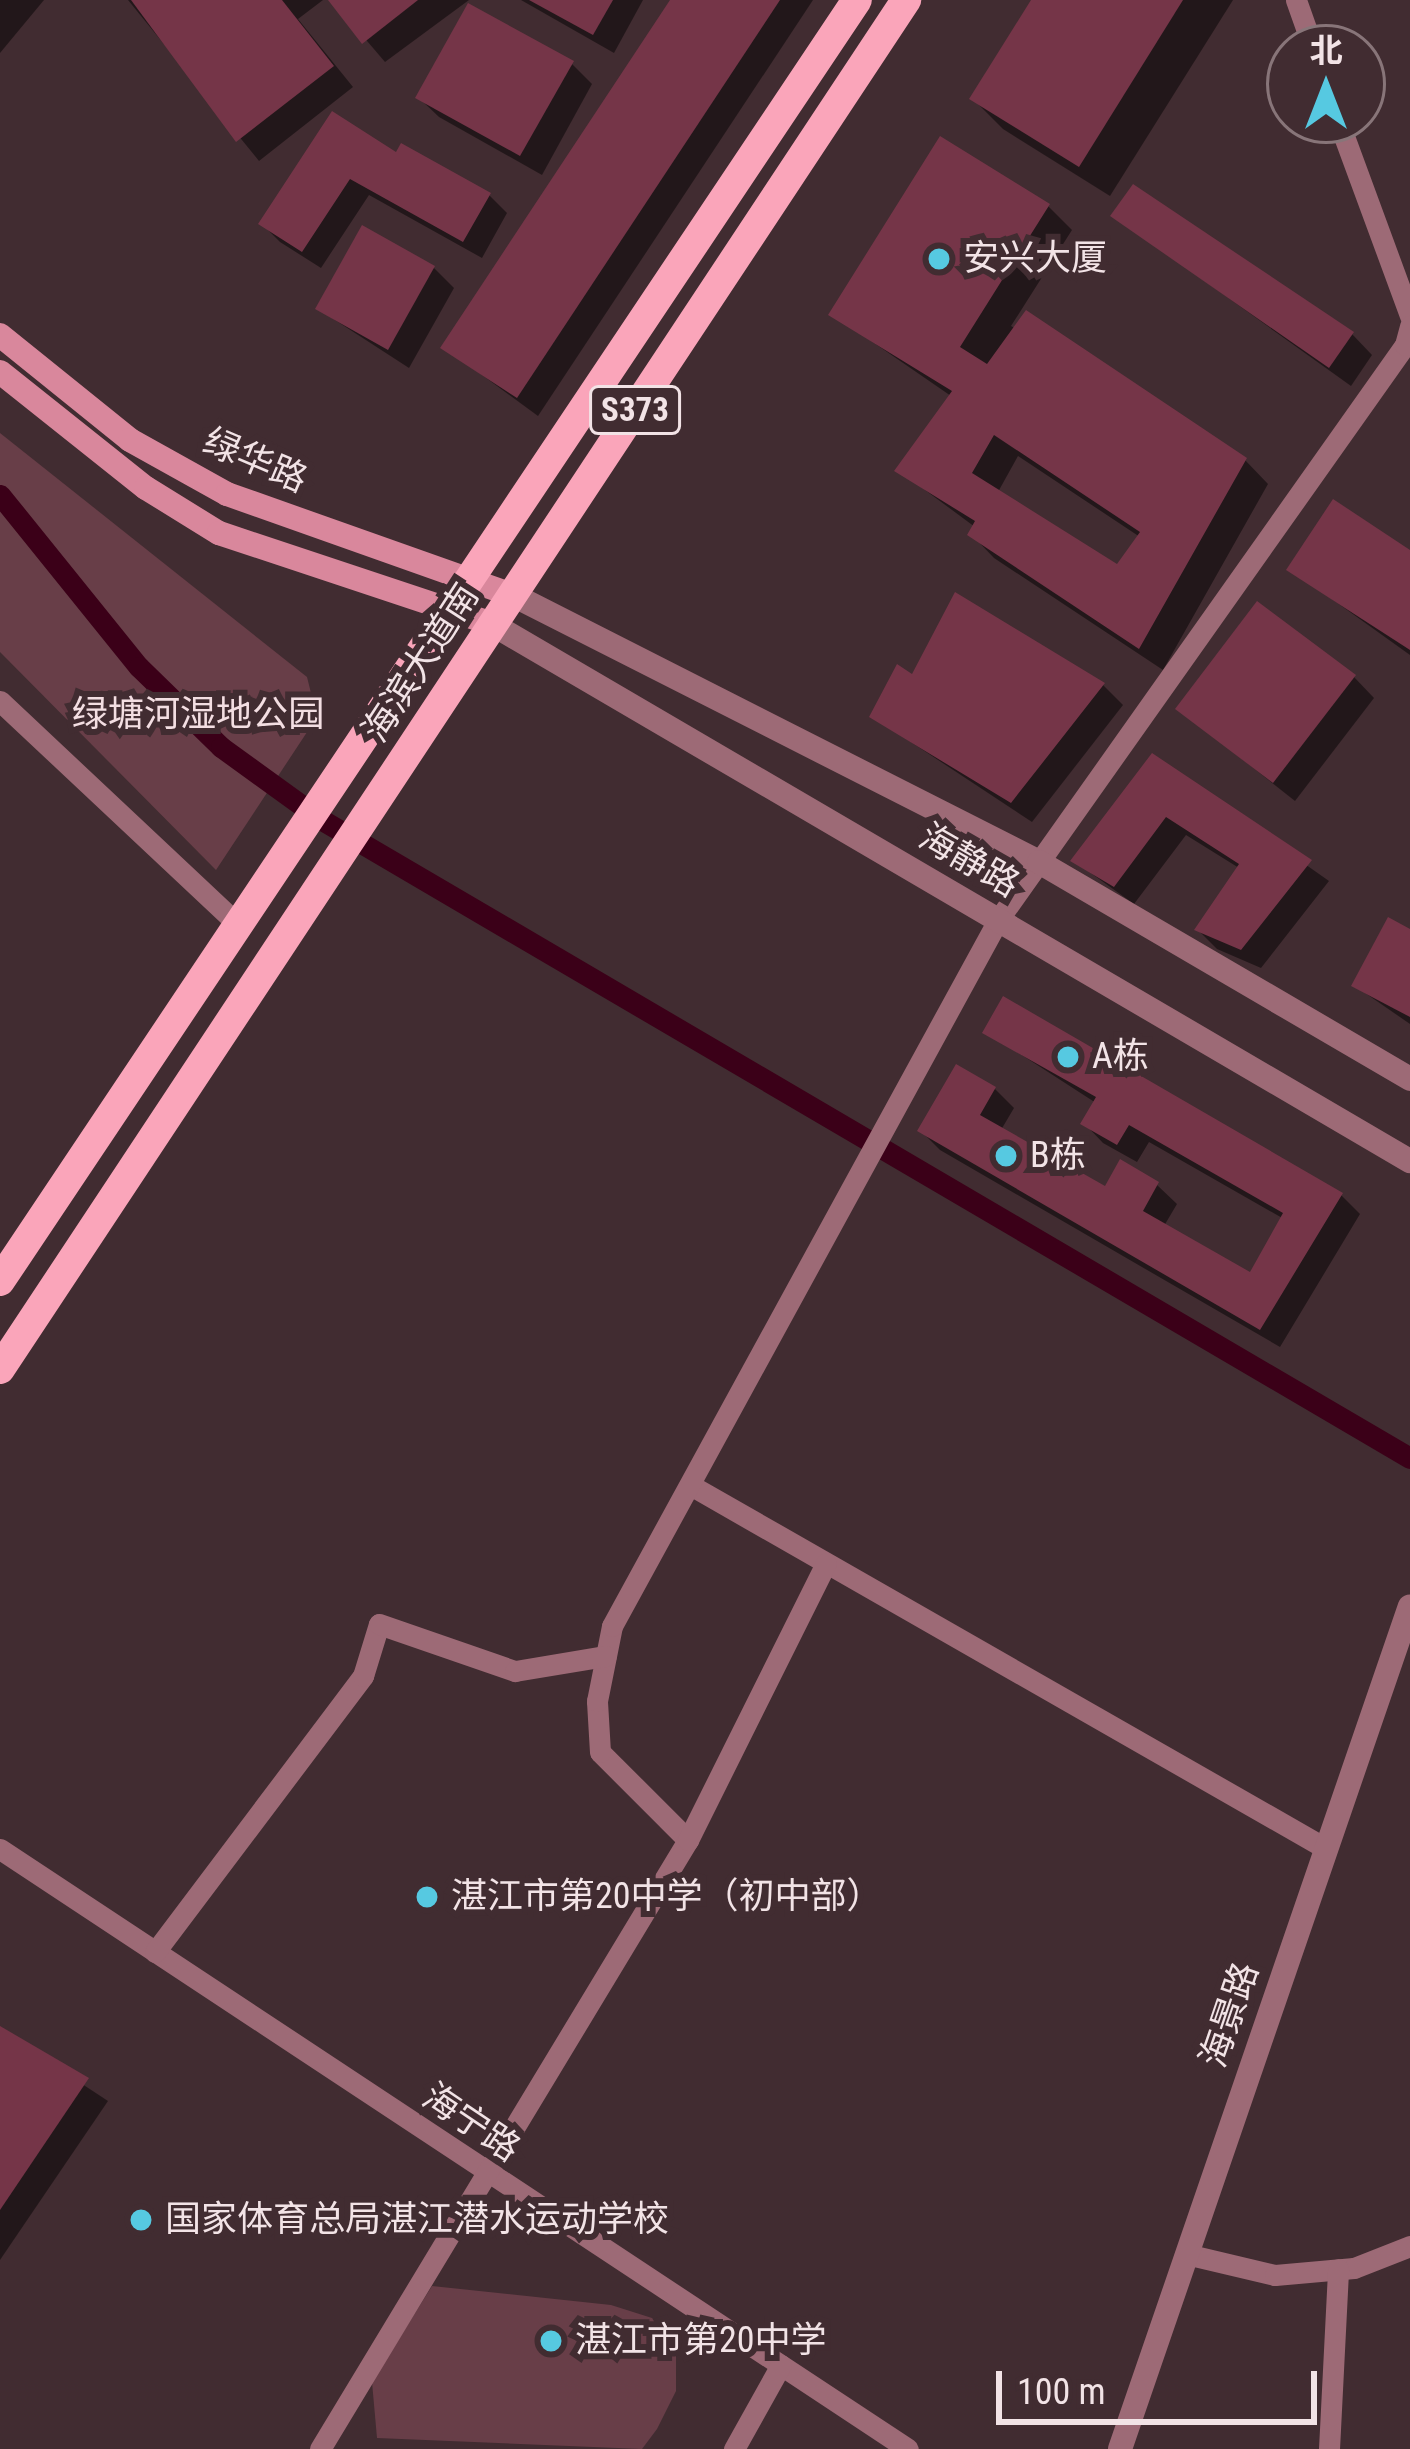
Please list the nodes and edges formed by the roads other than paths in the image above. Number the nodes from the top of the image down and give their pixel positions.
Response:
1 (857, 0) edge
2 (905, 0) edge
3 (1347, 144) edge
4 (1410, 316) edge
5 (1410, 326) edge
6 (0, 335) edge
7 (0, 372) edge
8 (473, 584) junction
9 (513, 595) junction
10 (449, 616) junction
11 (492, 624) junction
12 (0, 701) edge
13 (1039, 862) junction
14 (998, 920) junction
15 (235, 922) junction
16 (1410, 1078) edge
17 (1410, 1161) edge
18 (0, 1281) edge
19 (0, 1369) edge
20 (692, 1486) junction
21 (826, 1563) junction
22 (1410, 1606) edge
23 (606, 1656) junction
24 (688, 1840) junction
25 (1324, 1848) junction
26 (0, 1849) edge
27 (154, 1952) junction
28 (486, 2174) junction
29 (1410, 2246) edge
30 (1186, 2254) junction
31 (1338, 2269) junction
32 (780, 2365) junction
33 (320, 2449) edge
34 (734, 2449) edge
35 (908, 2449) edge
36 (1120, 2449) edge
37 (1329, 2449) edge

1 - 8 main road, 海滨大道南 / S373
2 - 9 main road, 海滨大道南 / S373
3 - 4 street
5 - 13 street
6 - 8 main road, 绿华路
7 - 10 main road, 绿华路
8 - 9 main road, 绿华路
8 - 10 main road, 海滨大道南 / S373
9 - 11 main road, 海滨大道南 / S373
9 - 13 street, 海静路
10 - 11 main road, 绿华路
10 - 15 main road, 海滨大道南 / S373
11 - 14 street, 海静路
11 - 19 main road, 海滨大道南 / S373
12 - 15 street
13 - 14 street
13 - 16 street, 海静路
14 - 17 street, 海静路
14 - 20 street
15 - 18 main road, 海滨大道南 / S373
20 - 21 street
20 - 23 street
21 - 24 street
21 - 25 street
22 - 25 street, 海景路
23 - 24 street
23 - 27 street
24 - 28 street
25 - 30 street, 海景路
26 - 27 street, 海宁路
27 - 28 street, 海宁路
28 - 32 street, 海宁路
28 - 33 street
29 - 31 street
30 - 31 street
30 - 36 street, 海景路
31 - 37 street
32 - 34 street
32 - 35 street, 海宁路

